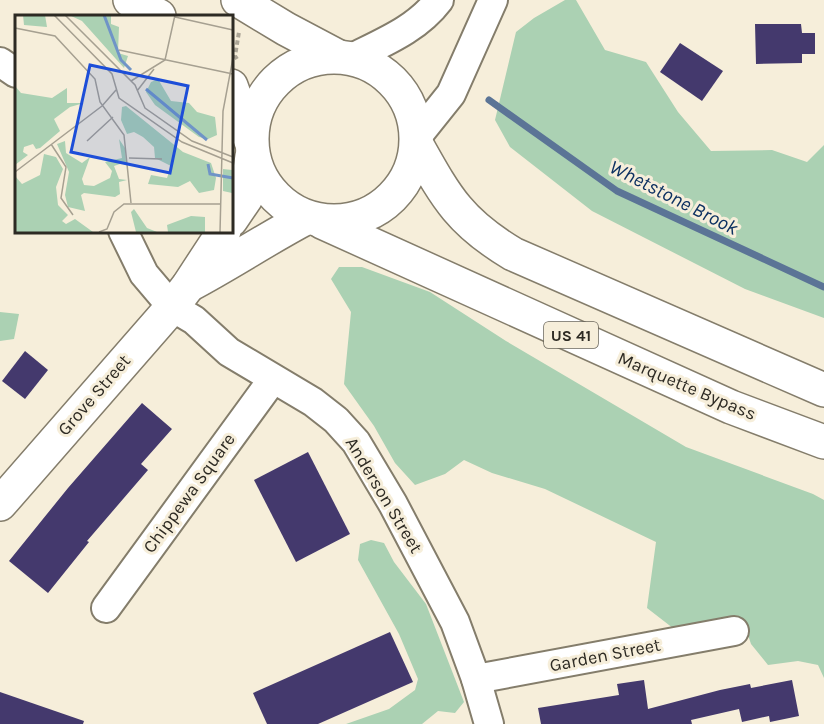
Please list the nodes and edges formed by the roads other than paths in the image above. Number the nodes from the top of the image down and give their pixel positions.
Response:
1 (130, 0) edge
2 (439, 0) edge
3 (493, 0) edge
4 (240, 14) edge
5 (157, 15) edge
6 (344, 57) junction
7 (0, 62) edge
8 (15, 72) edge
9 (236, 76) edge
10 (418, 141) junction
11 (252, 148) junction
12 (232, 219) edge
13 (314, 220) junction
14 (124, 232) edge
15 (223, 232) edge
16 (180, 296) junction
17 (273, 379) junction
18 (824, 390) edge
19 (824, 442) edge
20 (0, 504) edge
21 (106, 608) dead end
22 (734, 631) dead end
23 (476, 679) junction
24 (489, 724) edge

1 - 5 main road
2 - 6 street
3 - 10 street
4 - 6 main road
6 - 10 main road
6 - 11 main road
7 - 8 street
9 - 11 main road, US 41
10 - 13 main road
10 - 18 main road
11 - 12 main road
11 - 13 main road, US 41
13 - 16 main road, Grove Street
13 - 19 main road, Marquette Bypass / US 41
14 - 16 street, Anderson Street
15 - 16 main road, Grove Street
16 - 17 street, Anderson Street
16 - 20 main road, Grove Street
17 - 21 street, Chippewa Square
17 - 23 street, Anderson Street
22 - 23 street, Garden Street
23 - 24 street, Anderson Street

